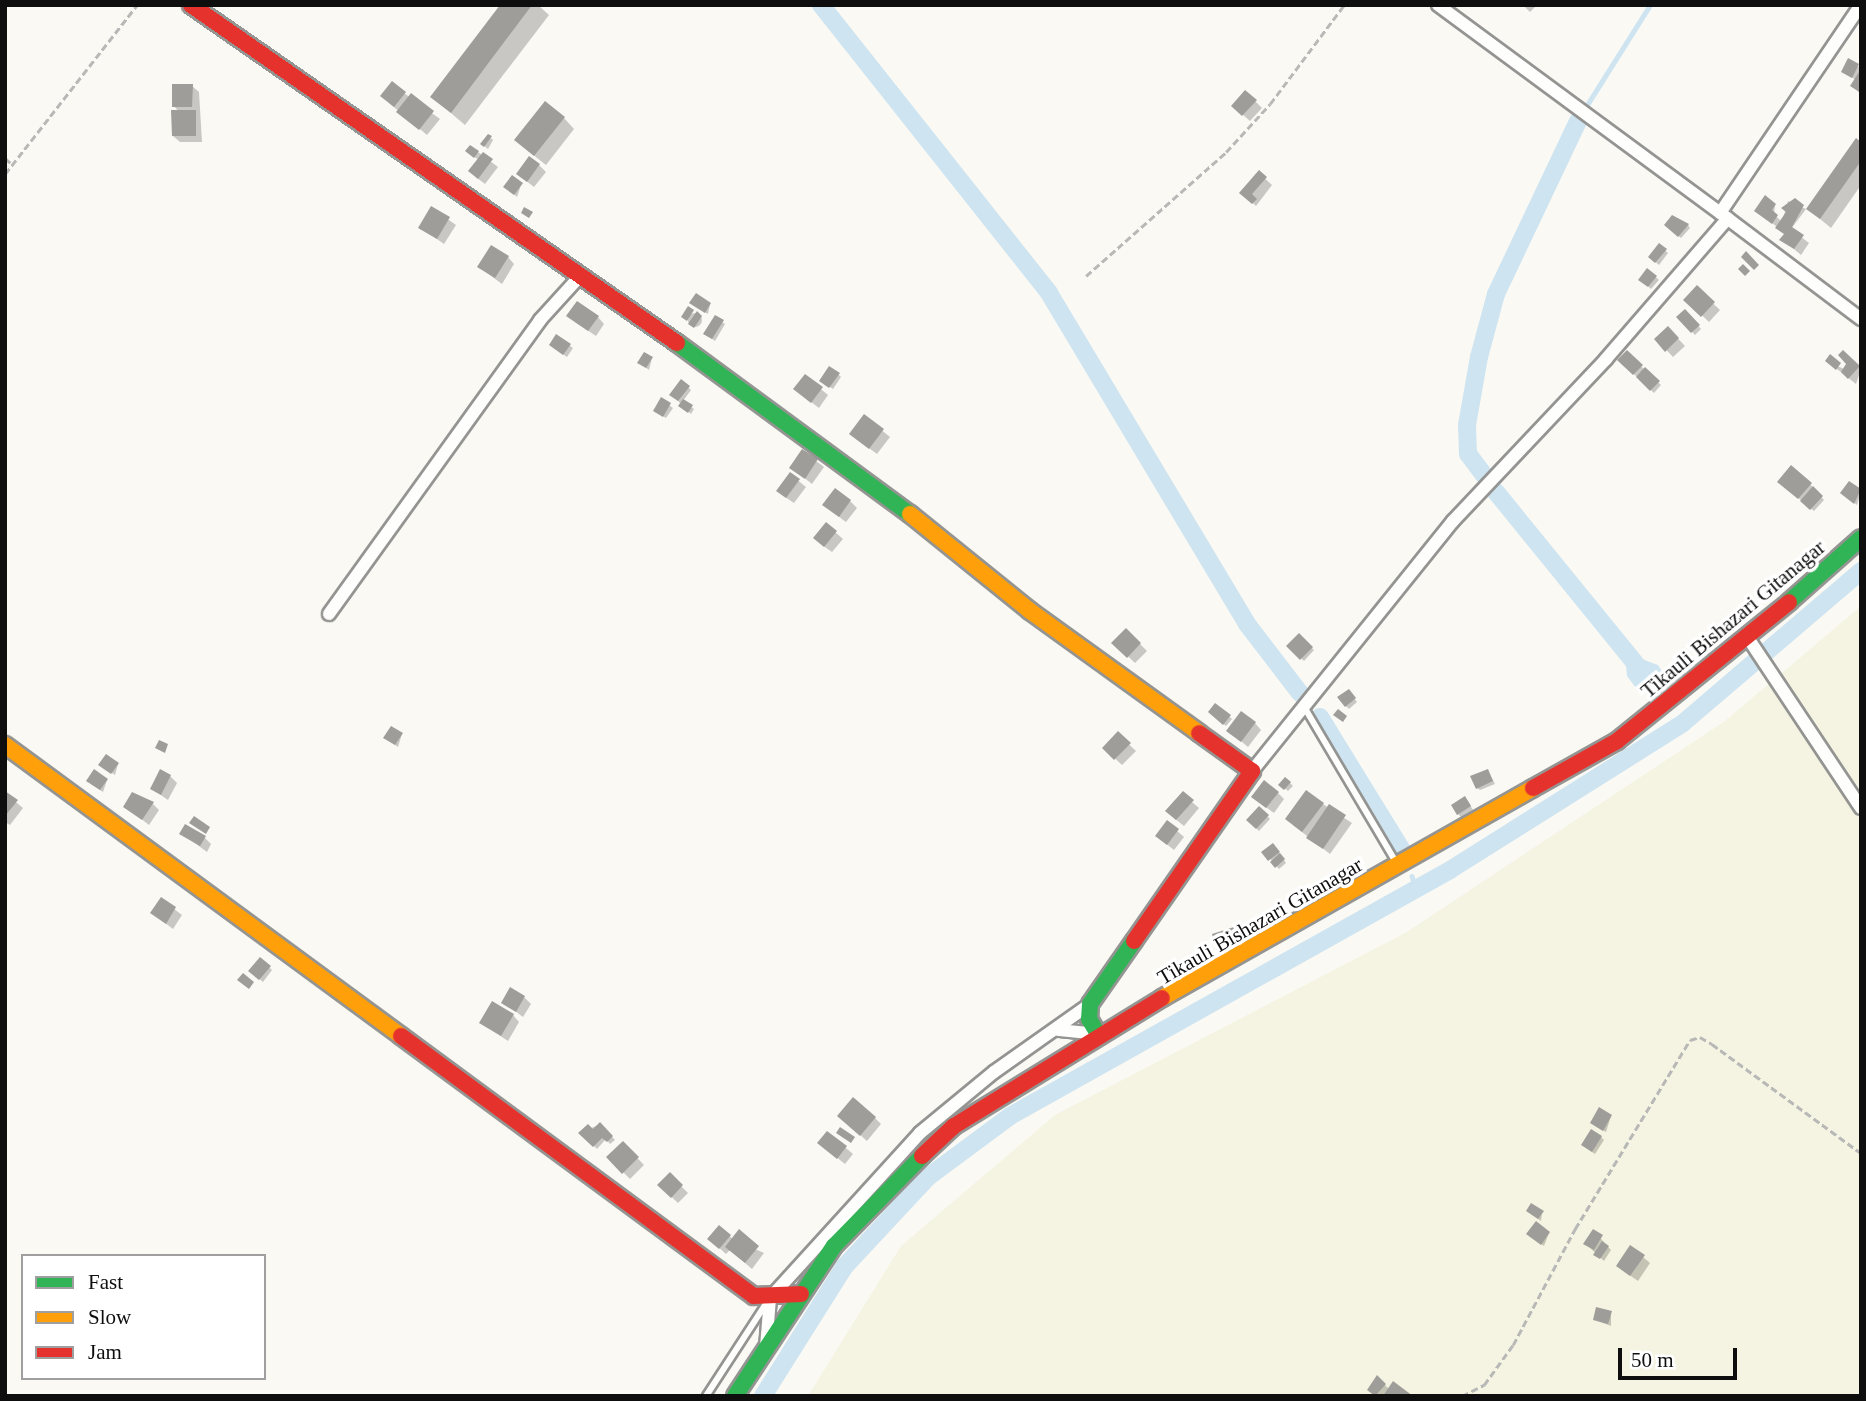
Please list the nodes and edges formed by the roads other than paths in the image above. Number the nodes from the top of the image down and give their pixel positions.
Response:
1 (191, 5) edge
2 (1438, 5) edge
3 (1860, 5) edge
4 (1724, 216) junction
5 (581, 275) junction
6 (1861, 319) edge
7 (1861, 538) edge
8 (329, 614) dead end
9 (1753, 644) junction
10 (1303, 705) junction
11 (5, 745) edge
12 (1252, 771) junction
13 (1861, 808) edge
14 (1398, 866) junction
15 (1090, 1004) junction
16 (1057, 1030) junction
17 (1098, 1034) junction
18 (801, 1294) junction
19 (770, 1298) junction
20 (766, 1348) junction
21 (706, 1396) edge
22 (735, 1396) edge

1 - 5 street
2 - 4 street
3 - 4 street
4 - 6 street
4 - 10 street
5 - 8 street
5 - 12 street
7 - 9 street, Tikauli Bishazari Gitanagar
9 - 13 street
9 - 14 street, Tikauli Bishazari Gitanagar
10 - 12 street
10 - 14 lane
11 - 19 street
12 - 15 street
14 - 17 street, Tikauli Bishazari Gitanagar
15 - 16 street
15 - 17 street
16 - 17 street
16 - 19 street
17 - 18 street, Tikauli Bishazari Gitanagar
18 - 19 street
18 - 20 street, Tikauli Bishazari Gitanagar
19 - 20 street
19 - 21 lane
20 - 22 street, Tikauli Bishazari Gitanagar

